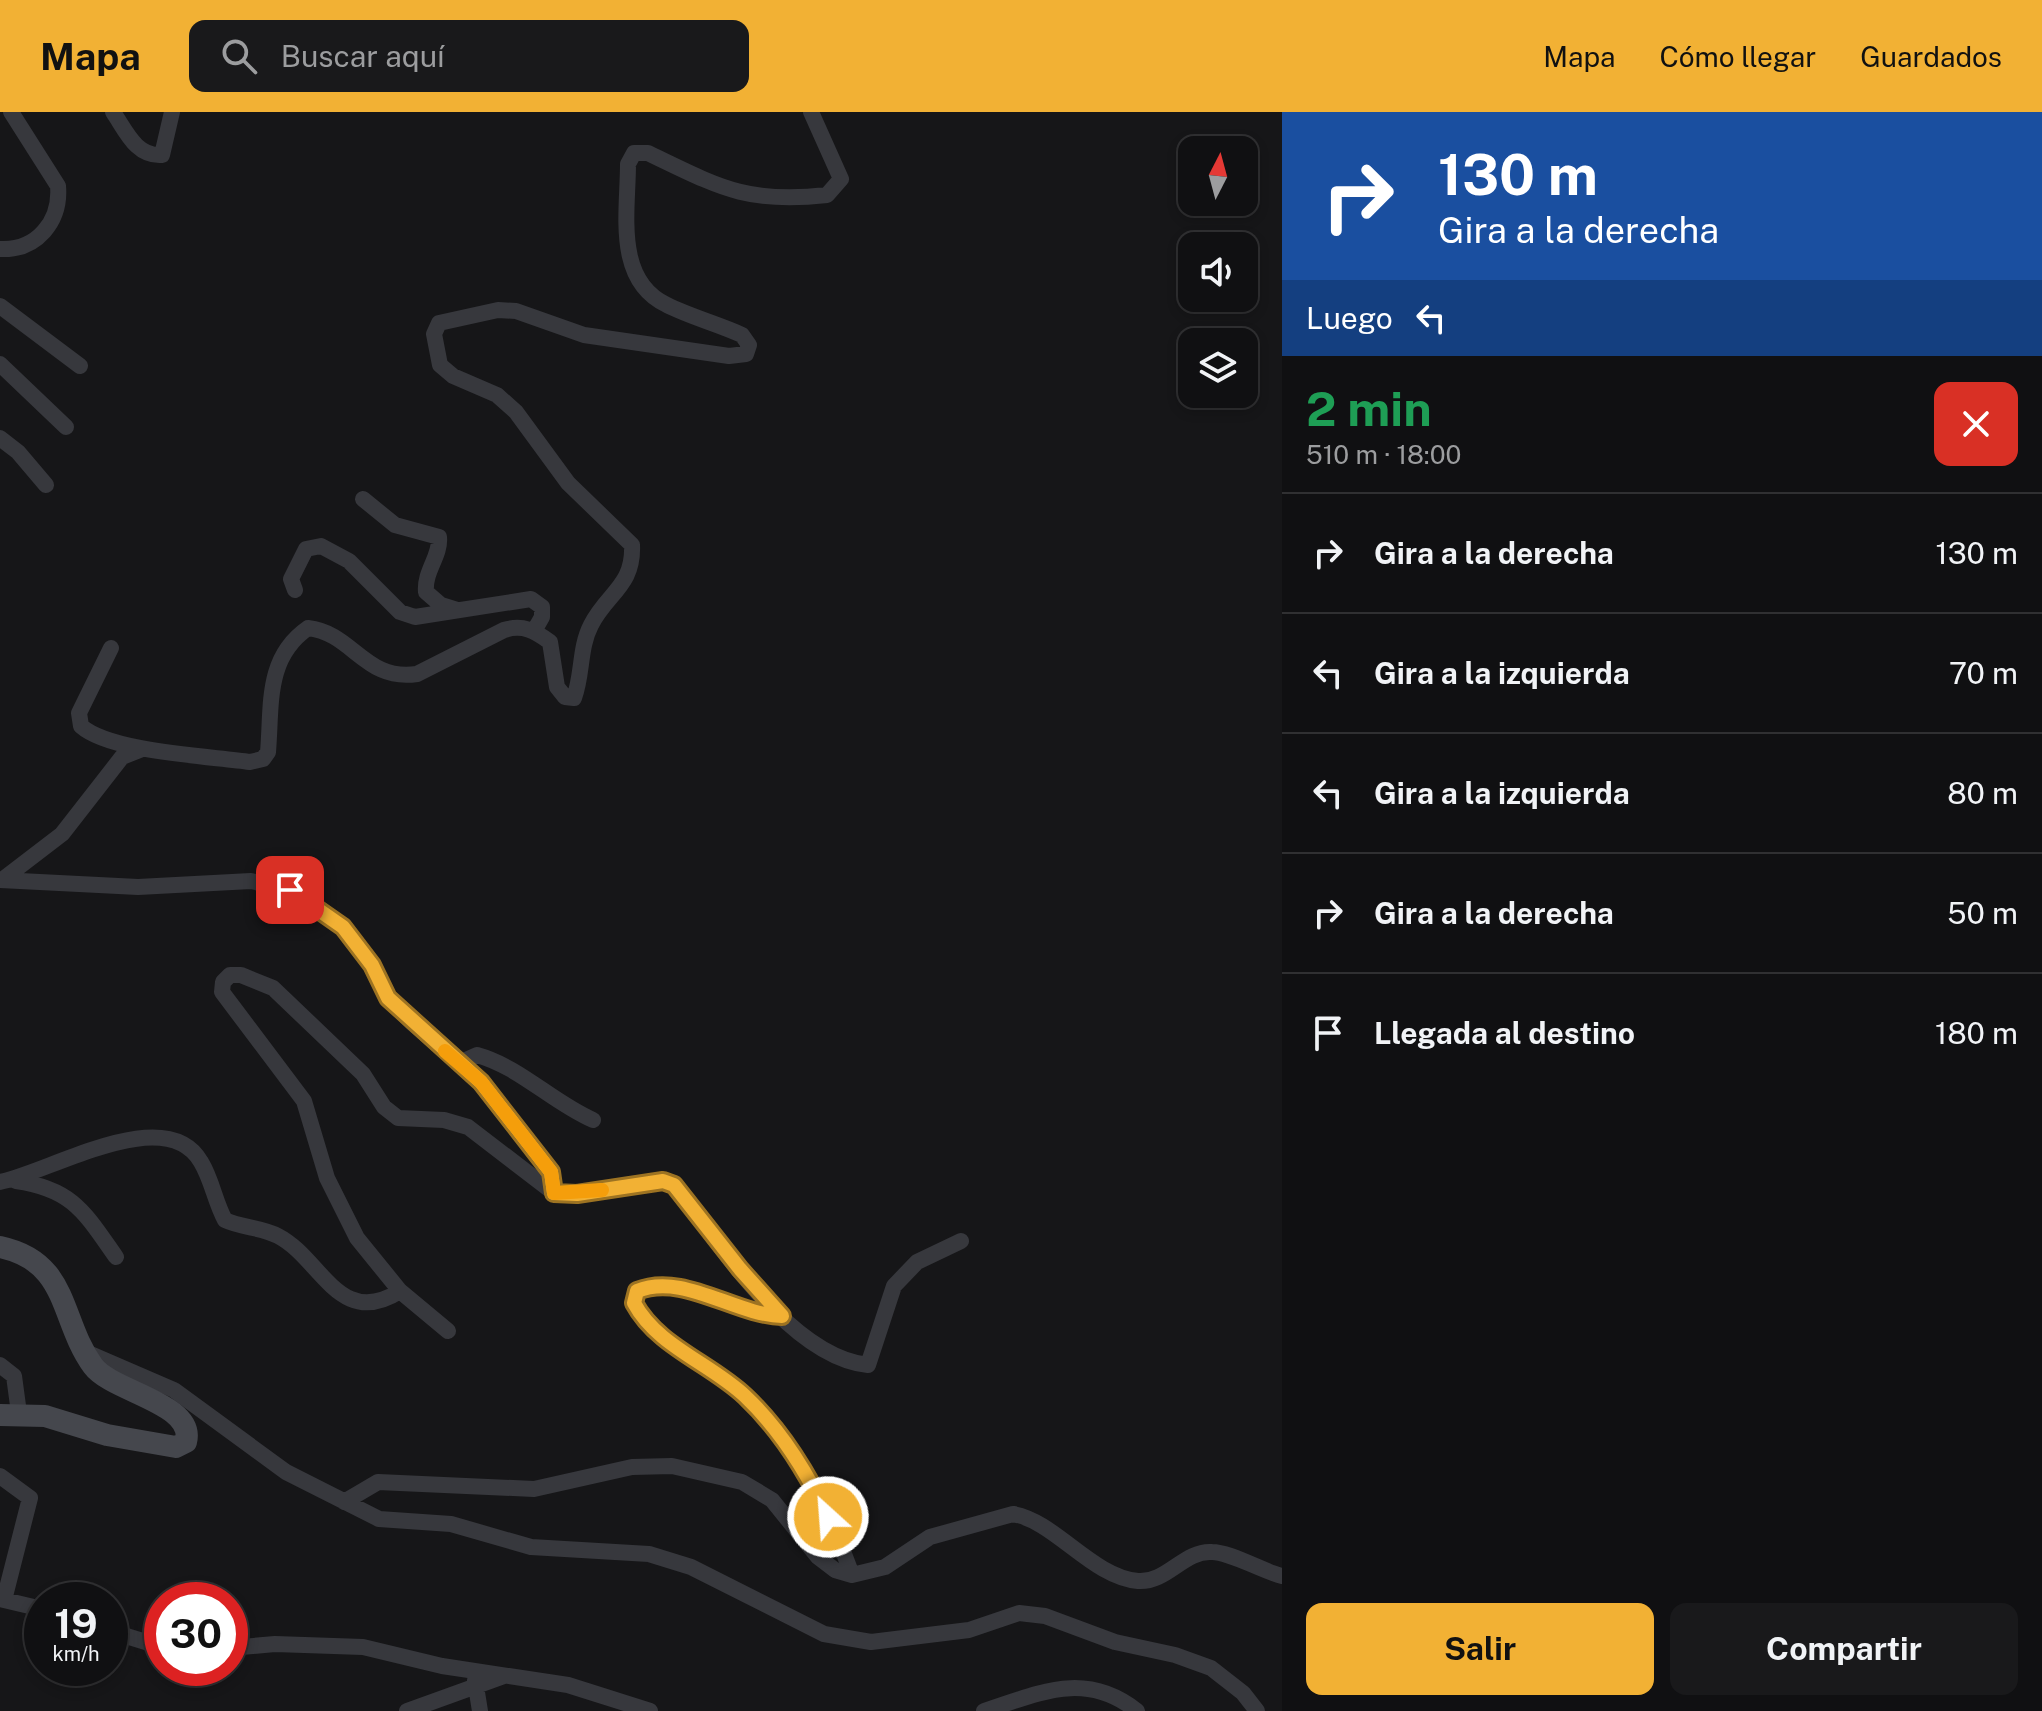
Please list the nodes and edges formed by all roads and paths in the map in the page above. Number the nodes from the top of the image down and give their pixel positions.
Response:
1 (11, 112) edge
2 (113, 112) edge
3 (172, 112) edge
4 (811, 112) edge
5 (0, 249) edge
6 (0, 306) edge
7 (0, 364) edge
8 (80, 366) dead end
9 (66, 427) dead end
10 (0, 438) edge
11 (46, 485) dead end
12 (363, 499) dead end
13 (295, 590) dead end
14 (458, 611) junction
15 (534, 631) junction
16 (111, 648) dead end
17 (142, 749) junction
18 (1, 880) edge
19 (459, 1063) junction
20 (593, 1120) dead end
21 (5, 1181) edge
22 (554, 1193) junction
23 (961, 1241) dead end
24 (0, 1247) edge
25 (116, 1257) dead end
26 (400, 1291) junction
27 (782, 1316) junction
28 (448, 1331) dead end
29 (86, 1352) junction
30 (0, 1365) edge
31 (9, 1414) edge
32 (0, 1476) edge
33 (344, 1502) junction
34 (852, 1575) junction
35 (1282, 1576) edge
36 (2, 1599) edge
37 (24, 1604) edge
38 (248, 1646) edge
39 (474, 1671) junction
40 (505, 1676) junction
41 (477, 1689) junction
42 (407, 1711) edge
43 (480, 1711) edge
44 (650, 1711) edge
45 (984, 1711) edge
46 (1137, 1711) edge
47 (1257, 1711) edge

1 - 5 street
2 - 3 street
4 - 15 street
6 - 8 street
7 - 9 street
10 - 11 street
12 - 14 street
13 - 14 street
14 - 15 street
15 - 17 street
16 - 17 street
17 - 18 street
18 - 19 street
19 - 20 street
19 - 22 street
21 - 25 street
21 - 26 street
22 - 26 street
22 - 27 street
23 - 27 street
24 - 29 street
26 - 28 street
27 - 34 street
29 - 31 street
29 - 33 street
30 - 31 street
32 - 36 street
33 - 34 street
33 - 47 street
34 - 35 street
36 - 37 street
38 - 39 street
39 - 40 street
39 - 41 street
40 - 41 street
40 - 44 street
41 - 42 street
41 - 43 street
45 - 46 street

